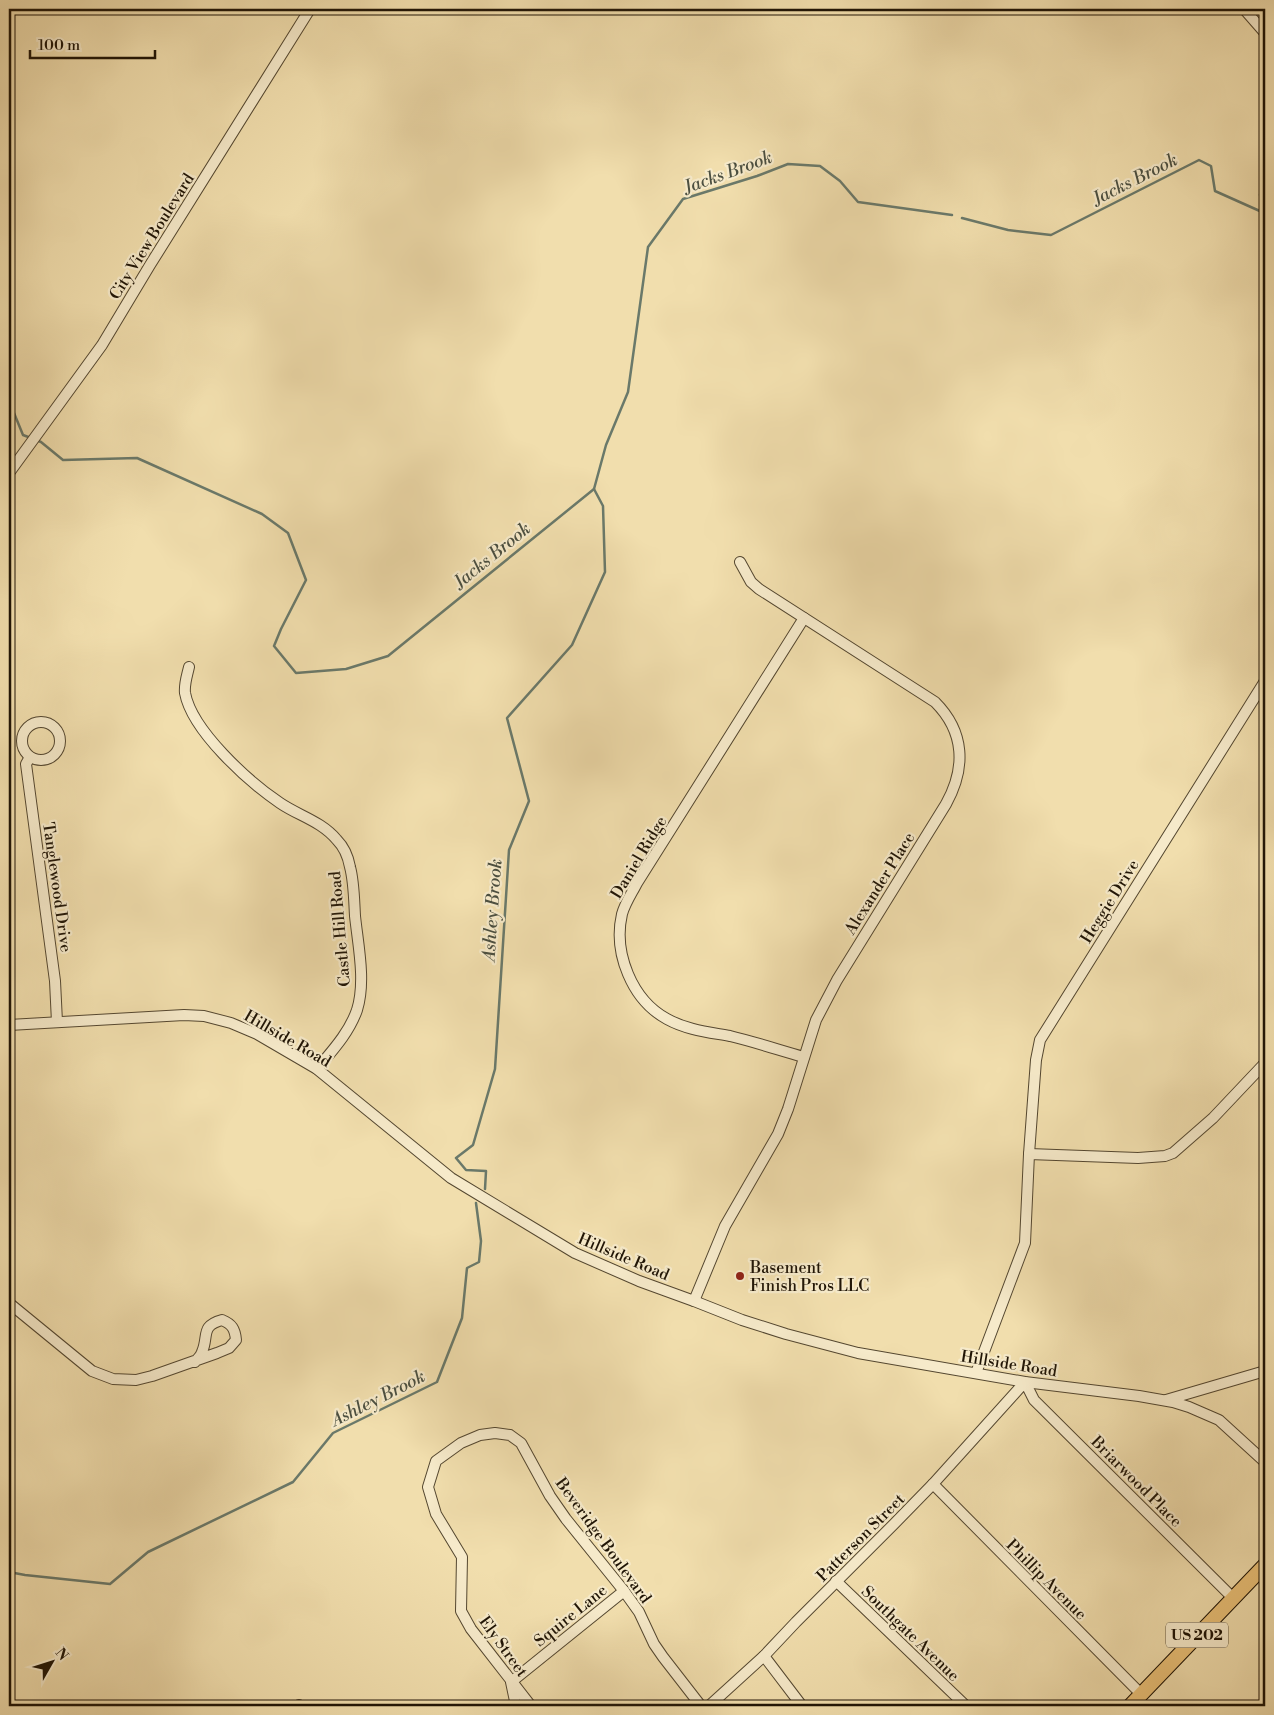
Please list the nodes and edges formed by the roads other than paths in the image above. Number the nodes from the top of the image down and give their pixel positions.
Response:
1 (310, 9) edge
2 (1244, 9) edge
3 (1265, 33) edge
4 (9, 473) edge
5 (740, 562) dead end
6 (804, 618) junction
7 (189, 667) dead end
8 (1265, 681) edge
9 (30, 757) dead end
10 (57, 1022) junction
11 (9, 1025) edge
12 (804, 1057) junction
13 (1265, 1063) edge
14 (317, 1069) junction
15 (1030, 1154) junction
16 (694, 1301) junction
17 (9, 1303) edge
18 (194, 1362) junction
19 (1265, 1371) edge
20 (976, 1373) junction
21 (1025, 1382) junction
22 (1165, 1401) junction
23 (461, 1443) joint
24 (1265, 1462) edge
25 (933, 1484) junction
26 (1265, 1565) edge
27 (836, 1581) junction
28 (624, 1591) junction
29 (1233, 1598) junction
30 (764, 1656) junction
31 (511, 1682) junction
32 (1141, 1694) junction
33 (516, 1706) edge
34 (531, 1706) edge
35 (702, 1706) edge
36 (709, 1706) edge
37 (802, 1706) edge
38 (966, 1706) edge
39 (1130, 1706) edge

1 - 4 street, City View Boulevard
2 - 3 street
5 - 6 street, Alexander Place
6 - 12 street, Alexander Place
6 - 12 street, Daniel Ridge
7 - 14 street, Castle Hill Road
8 - 15 street, Heggie Drive
9 - 10 street, Tanglewood Drive
10 - 11 street, Hillside Road
10 - 14 street, Hillside Road
12 - 16 street, Alexander Place
13 - 15 street
14 - 16 street, Hillside Road
15 - 20 street, Heggie Drive
16 - 20 street, Hillside Road
17 - 18 street
18 - 18 street
19 - 22 street
20 - 21 street, Hillside Road
21 - 22 street, Hillside Road
21 - 25 street, Patterson Street
21 - 29 street, Briarwood Place
22 - 24 street, Hillside Road
23 - 28 street, Beveridge Boulevard
23 - 31 street, Ely Street
25 - 27 street, Patterson Street
25 - 32 street, Phillip Avenue
26 - 29 highway, US 202
27 - 30 street, Patterson Street
27 - 38 street, Southgate Avenue
28 - 31 street, Squire Lane
28 - 35 street, Beveridge Boulevard
29 - 32 highway, US 202
30 - 36 street, Patterson Street
30 - 37 street
31 - 33 street
31 - 34 street, Ely Street
32 - 39 highway, US 202

